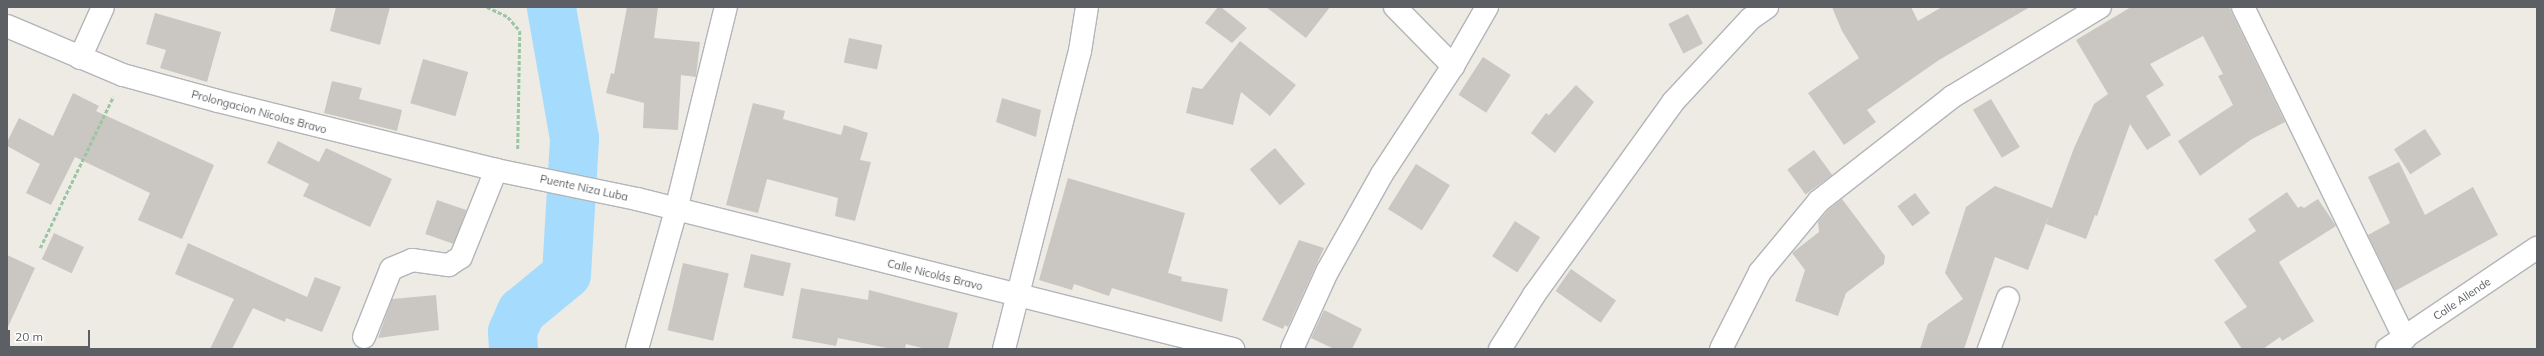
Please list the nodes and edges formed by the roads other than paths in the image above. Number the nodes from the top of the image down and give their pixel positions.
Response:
1 (103, 7) edge
2 (726, 7) edge
3 (1087, 7) edge
4 (1395, 7) edge
5 (1487, 7) edge
6 (2100, 7) edge
7 (2243, 7) edge
8 (1754, 11) edge
9 (7, 26) edge
10 (80, 58) junction
11 (1453, 66) junction
12 (496, 170) junction
13 (525, 176) joint
14 (637, 199) joint
15 (676, 210) junction
16 (2537, 248) edge
17 (1018, 295) junction
18 (2008, 298) dead end
19 (364, 337) dead end
20 (2396, 344) edge
21 (637, 349) edge
22 (1004, 349) edge
23 (1233, 349) edge
24 (1292, 349) edge
25 (1500, 349) edge
26 (1721, 349) edge
27 (1989, 349) edge

1 - 10 street
2 - 15 street
3 - 17 street
4 - 11 street
5 - 11 street
6 - 26 street
7 - 20 street
8 - 25 street
9 - 10 street, Prolongacion Nicolas Bravo
10 - 12 street, Prolongacion Nicolas Bravo
11 - 24 street
12 - 13 street, Prolongacion Nicolas Bravo
12 - 19 street
13 - 14 street, Puente Niza Luba
14 - 15 street, Calle Nicolás Bravo
15 - 17 street, Calle Nicolás Bravo
15 - 21 street
16 - 20 street, Calle Allende
17 - 22 street
17 - 23 street, Calle Nicolás Bravo
18 - 27 street

